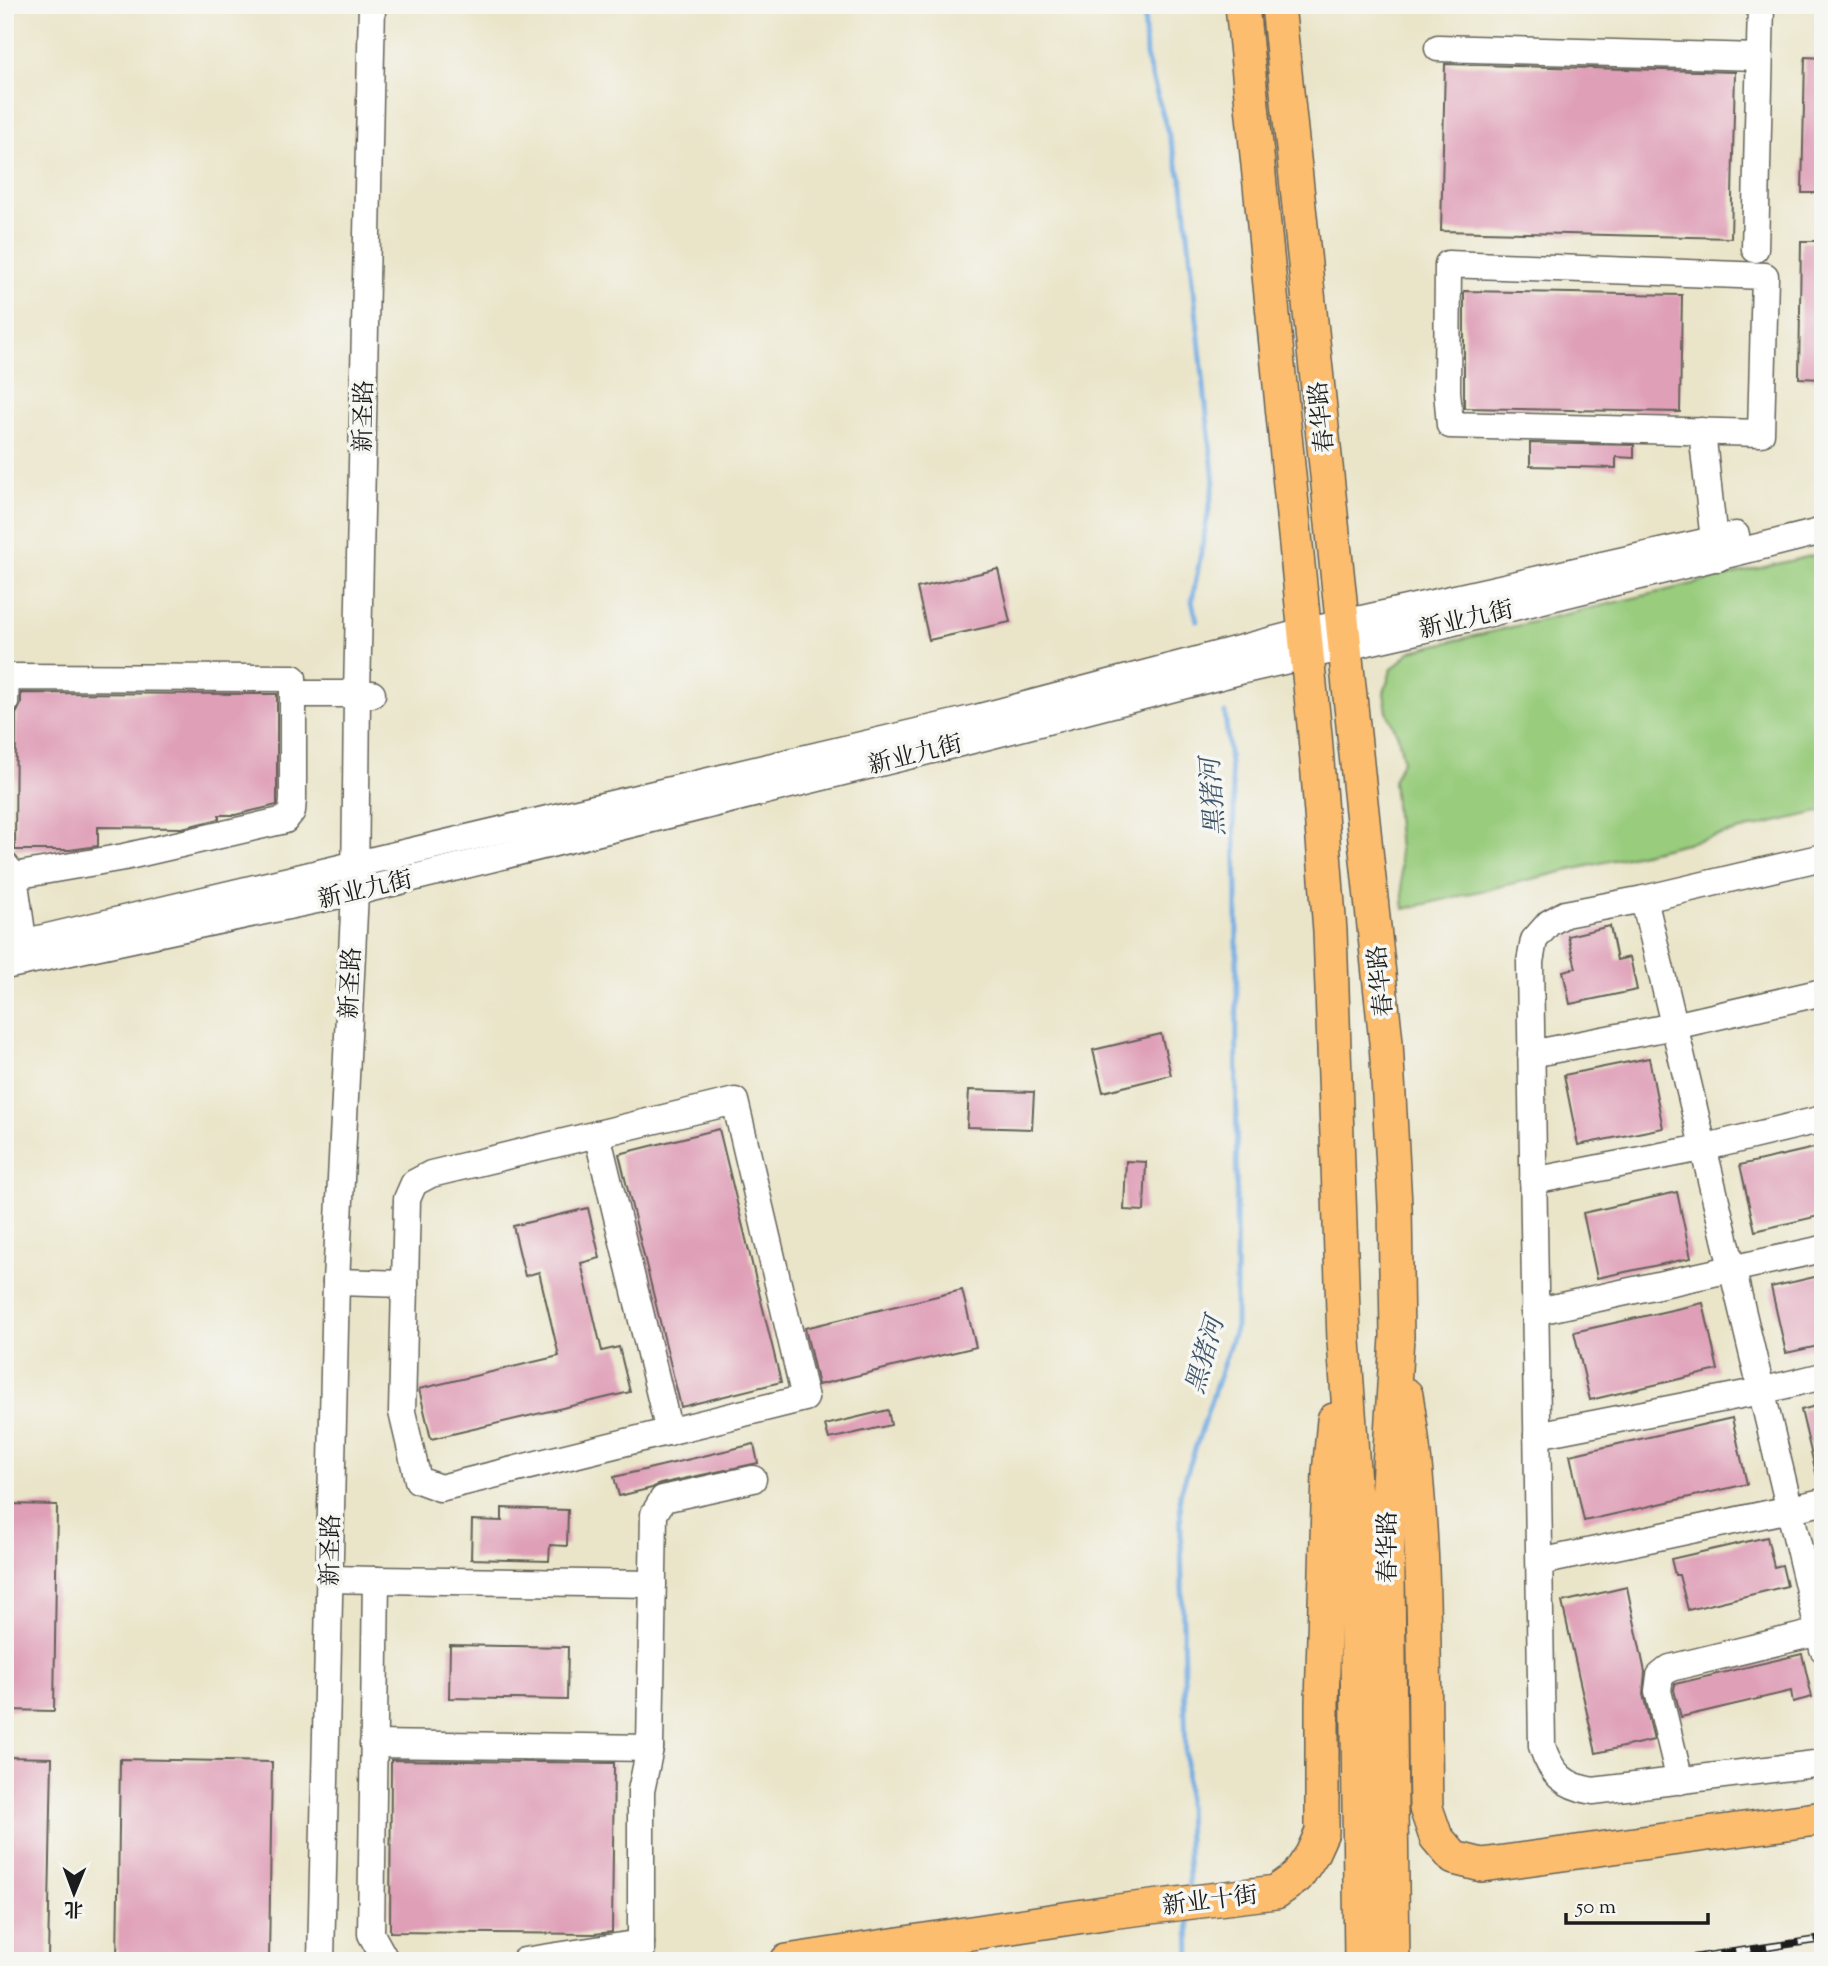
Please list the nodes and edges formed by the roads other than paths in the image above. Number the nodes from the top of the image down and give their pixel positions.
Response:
1 (372, 5) edge
2 (385, 5) edge
3 (1241, 5) edge
4 (1278, 5) edge
5 (1760, 5) edge
6 (1438, 48) dead end
7 (1759, 57) junction
8 (1755, 249) dead end
9 (1702, 431) junction
10 (1823, 512) edge
11 (1823, 531) edge
12 (1716, 550) junction
13 (1344, 635) junction
14 (1306, 644) junction
15 (293, 694) junction
16 (364, 694) junction
17 (5, 703) edge
18 (1823, 857) edge
19 (10, 870) edge
20 (362, 878) junction
21 (1644, 899) junction
22 (15, 955) edge
23 (1823, 992) edge
24 (1674, 1026) junction
25 (1531, 1054) junction
26 (1823, 1119) edge
27 (597, 1134) junction
28 (1702, 1148) junction
29 (1532, 1181) junction
30 (1823, 1249) edge
31 (1731, 1270) junction
32 (344, 1282) junction
33 (405, 1284) junction
34 (1534, 1312) junction
35 (1397, 1337) junction
36 (1344, 1341) junction
37 (1823, 1376) edge
38 (1761, 1391) junction
39 (669, 1432) junction
40 (1537, 1435) junction
41 (753, 1479) dead end
42 (1823, 1502) edge
43 (1790, 1509) junction
44 (1540, 1562) junction
45 (337, 1579) junction
46 (376, 1580) junction
47 (653, 1584) junction
48 (1821, 1641) edge
49 (373, 1744) junction
50 (650, 1748) junction
51 (1823, 1763) edge
52 (1680, 1781) junction
53 (1823, 1818) edge
54 (641, 1952) edge
55 (321, 1961) edge
56 (336, 1961) edge
57 (386, 1961) edge
58 (524, 1961) edge
59 (787, 1961) edge
60 (1362, 1961) edge
61 (1393, 1961) edge

1 - 16 street, 新圣路
2 - 16 street, 新圣路
3 - 14 main road, 春华路
4 - 13 main road, 春华路
5 - 7 street
6 - 7 street
7 - 8 street
9 - 9 street
9 - 12 street
10 - 12 street, 新业九街
11 - 12 street, 新业九街
12 - 13 street, 新业九街
13 - 14 street, 新业九街
13 - 35 main road, 春华路
14 - 20 street, 新业九街
14 - 36 main road, 春华路
15 - 16 street
15 - 17 street
15 - 19 street
16 - 20 street, 新圣路
18 - 21 street
19 - 22 street
20 - 22 street, 新业九街
20 - 32 street, 新圣路
21 - 24 street
21 - 25 street
23 - 24 street
24 - 25 street
24 - 28 street
25 - 29 street
26 - 28 street
27 - 33 street
27 - 39 street
27 - 39 street
28 - 29 street
28 - 31 street
29 - 34 street
30 - 31 street
31 - 34 street
31 - 38 street
32 - 33 street
32 - 45 street, 新圣路
33 - 39 street
34 - 40 street
35 - 53 main road
35 - 61 main road, 春华路
36 - 59 main road, 新业十街
36 - 60 main road, 春华路
37 - 38 street
38 - 40 street
38 - 43 street
40 - 44 street
41 - 47 street
42 - 43 street
43 - 44 street
43 - 48 street
44 - 52 street
45 - 46 street
45 - 55 street, 新圣路
45 - 56 street, 新圣路
46 - 47 street
46 - 49 street
47 - 50 street
48 - 52 street
49 - 50 street
49 - 57 street
50 - 54 street
51 - 52 street
54 - 58 street

